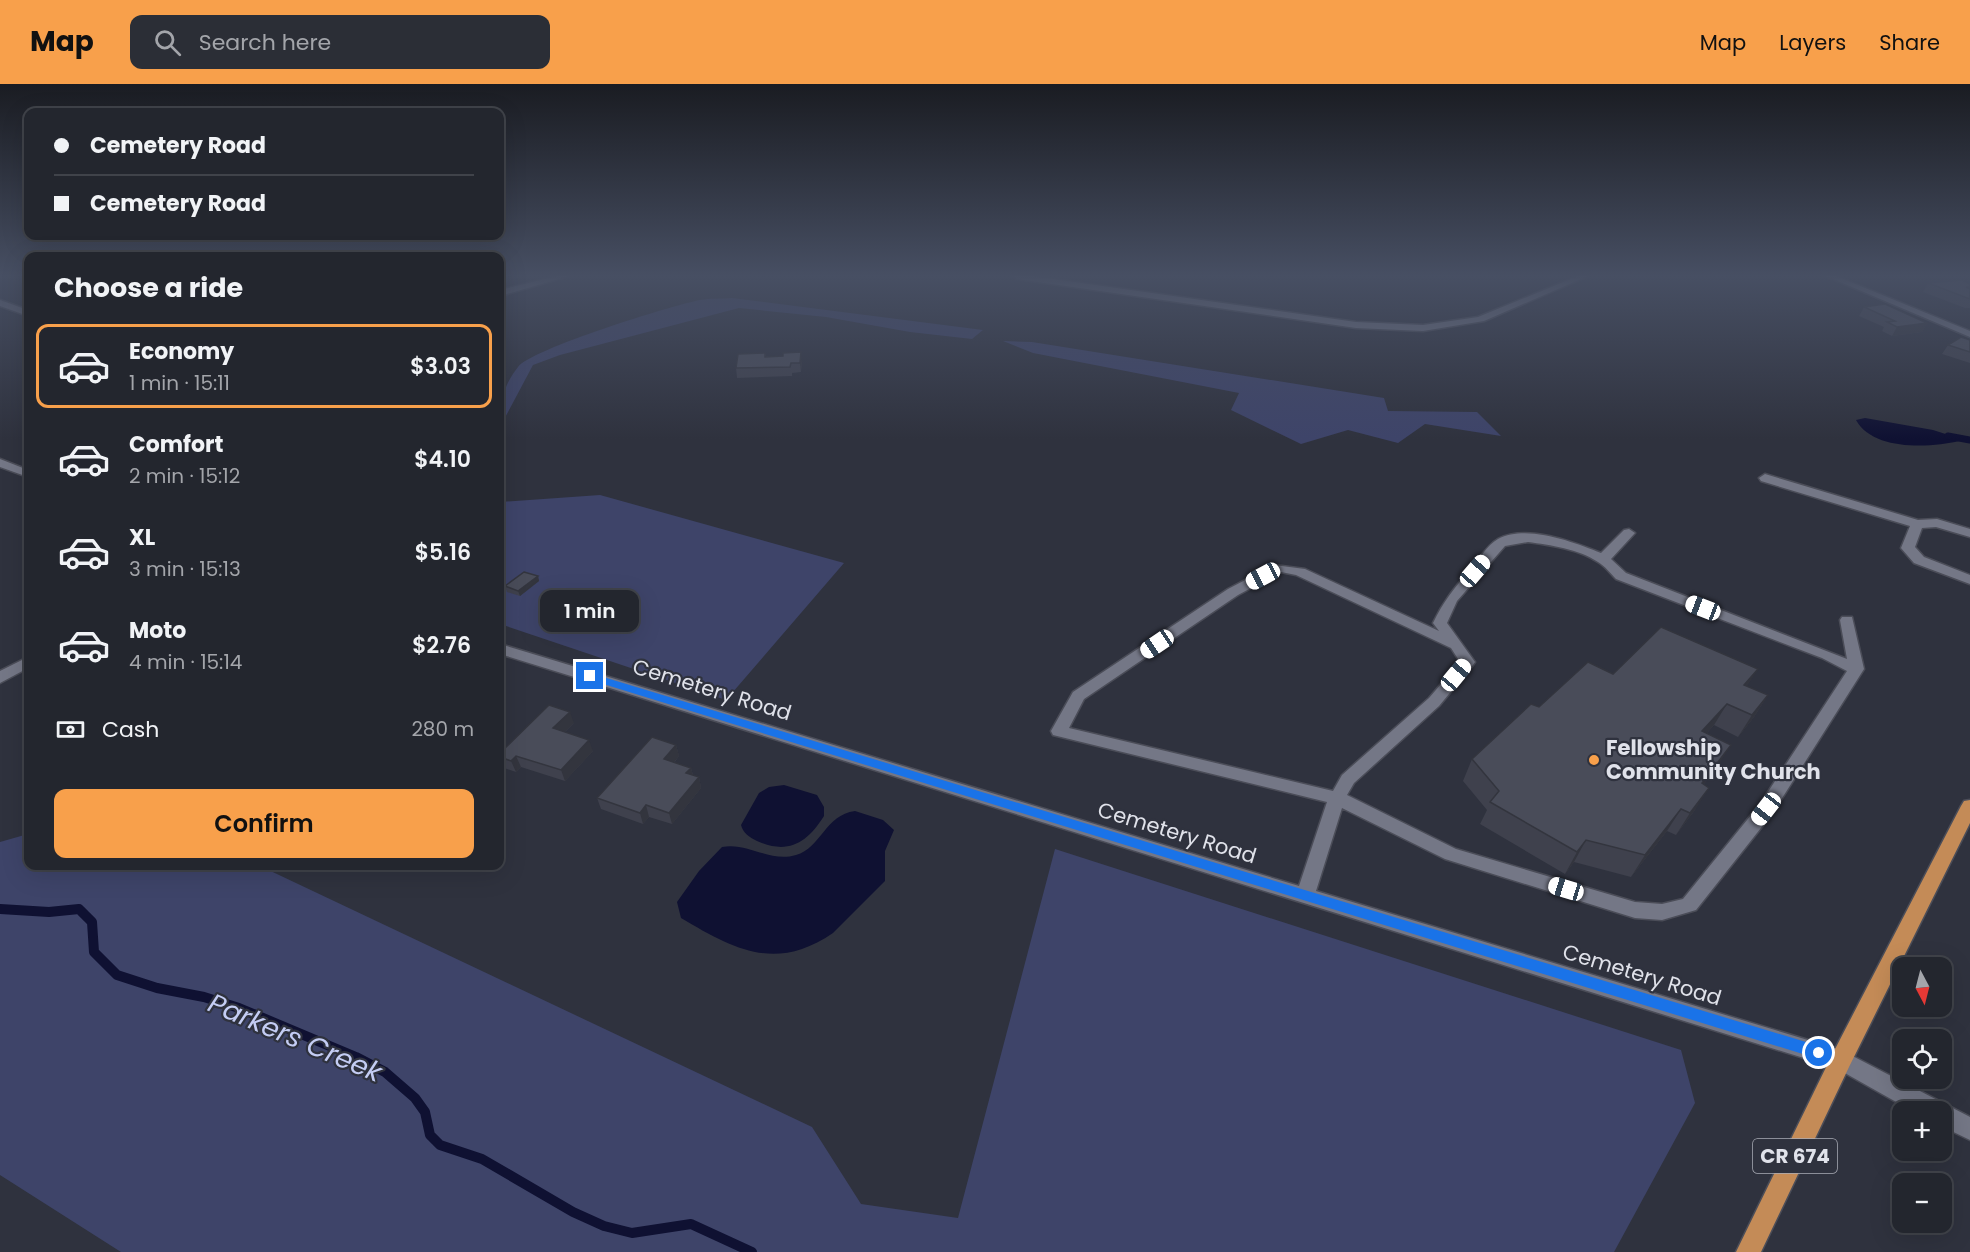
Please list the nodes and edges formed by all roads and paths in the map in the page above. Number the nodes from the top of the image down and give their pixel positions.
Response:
1 (0, 463) edge
2 (24, 472) edge
3 (1765, 478) dead end
4 (1917, 524) junction
5 (1629, 533) dead end
6 (1970, 533) edge
7 (1603, 560) junction
8 (1970, 579) edge
9 (1847, 620) dead end
10 (1456, 645) junction
11 (504, 650) edge
12 (24, 664) edge
13 (1856, 669) junction
14 (0, 678) edge
15 (1337, 798) junction
16 (1970, 806) edge
17 (1305, 895) junction
18 (1841, 1060) junction
19 (1918, 1101) edge
20 (1952, 1119) edge
21 (1970, 1129) edge
22 (1748, 1252) edge

1 - 2 street
3 - 4 street
4 - 6 street
4 - 8 street
5 - 7 street
7 - 10 street
7 - 13 street
9 - 13 street
10 - 15 street
10 - 15 street
11 - 17 street, Cemetery Road
12 - 14 street
13 - 15 street
15 - 17 street
16 - 18 main road, CR 674
17 - 18 street, Cemetery Road
18 - 19 street, Cemetery Road
18 - 22 main road, CR 674
20 - 21 street, Cemetery Road

